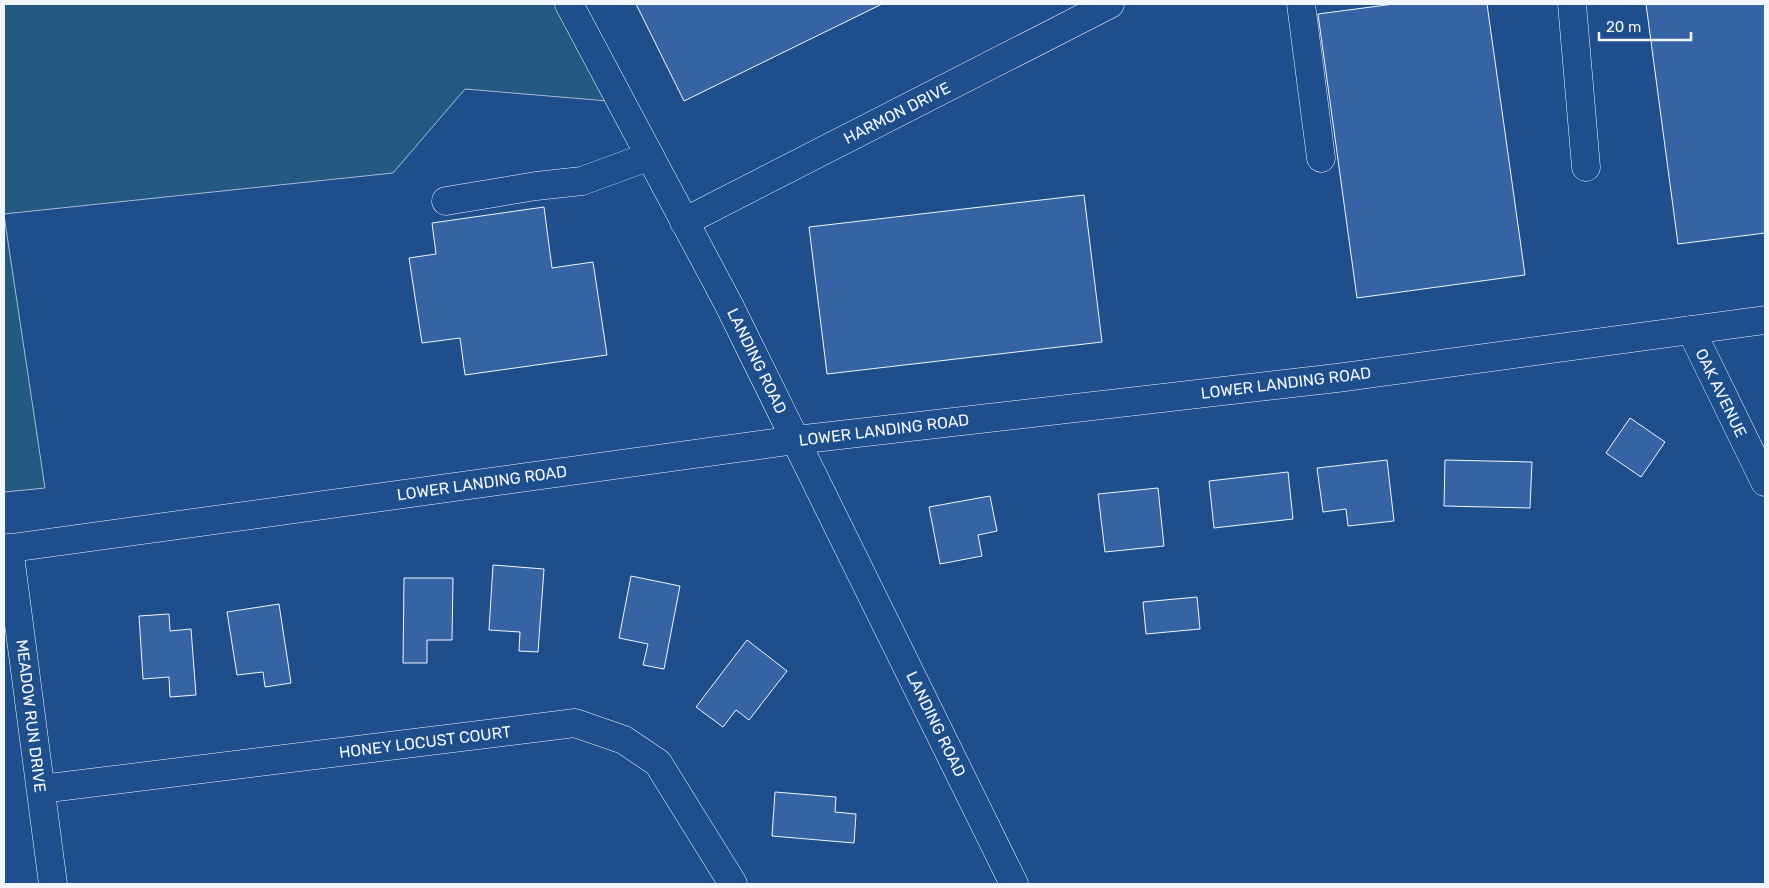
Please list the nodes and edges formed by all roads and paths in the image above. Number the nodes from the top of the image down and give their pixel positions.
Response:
1 (569, 4) edge
2 (1110, 4) edge
3 (1301, 4) edge
4 (1572, 4) edge
5 (650, 156) junction
6 (1321, 158) dead end
7 (1586, 167) dead end
8 (446, 201) dead end
9 (684, 222) junction
10 (1765, 320) edge
11 (1691, 330) junction
12 (796, 440) junction
13 (1765, 482) edge
14 (7, 548) edge
15 (40, 789) junction
16 (53, 884) edge
17 (733, 884) edge
18 (1014, 884) edge

1 - 5 street, LANDING ROAD
2 - 9 street, HARMON DRIVE
3 - 6 street
4 - 7 street
5 - 8 street
5 - 9 street, LANDING ROAD
9 - 12 street, LANDING ROAD
10 - 11 street, LOWER LANDING ROAD
11 - 12 street, LOWER LANDING ROAD
11 - 13 street, OAK AVENUE
12 - 14 street, LOWER LANDING ROAD
12 - 18 street, LANDING ROAD
14 - 15 street, MEADOW RUN DRIVE
15 - 16 street, MEADOW RUN DRIVE
15 - 17 street, HONEY LOCUST COURT

